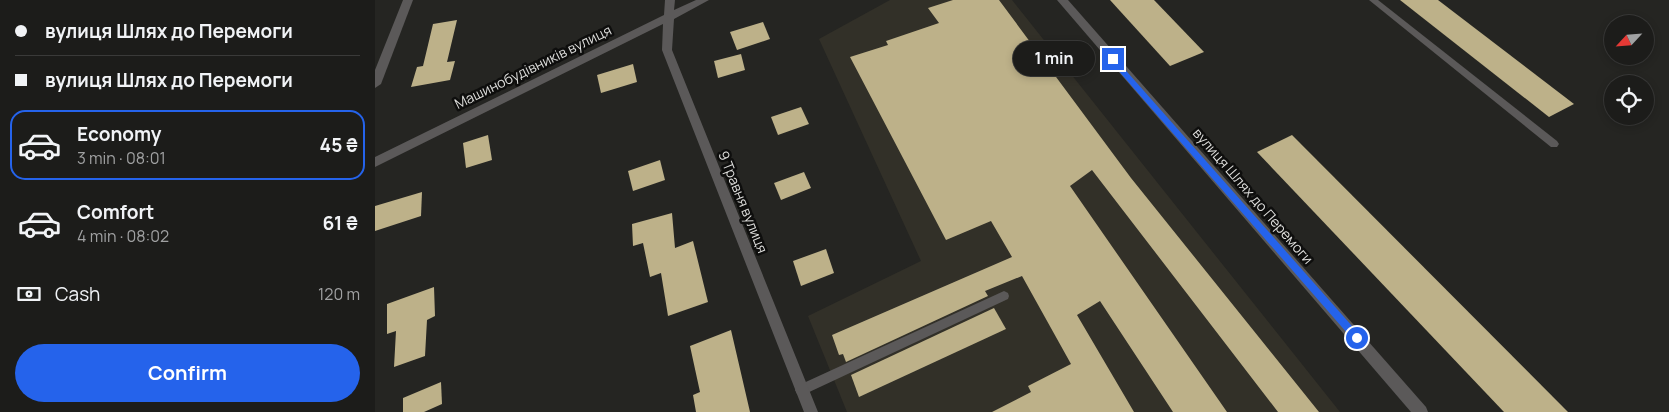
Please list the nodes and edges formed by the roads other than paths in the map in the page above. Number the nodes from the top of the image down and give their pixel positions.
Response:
1 (408, 0) edge
2 (670, 0) edge
3 (704, 0) edge
4 (1061, 0) edge
5 (1373, 0) edge
6 (668, 16) junction
7 (375, 84) edge
8 (1554, 144) dead end
9 (375, 162) edge
10 (1004, 296) dead end
11 (801, 390) junction
12 (811, 412) edge
13 (1421, 412) edge

1 - 7 street
2 - 6 street, 9 Травня вулиця
3 - 6 street, Машинобудівників вулиця
4 - 13 street, вулиця Шлях до Перемоги
5 - 8 lane
6 - 9 street, Машинобудівників вулиця
6 - 11 street, 9 Травня вулиця
10 - 11 lane
11 - 12 street, 9 Травня вулиця

